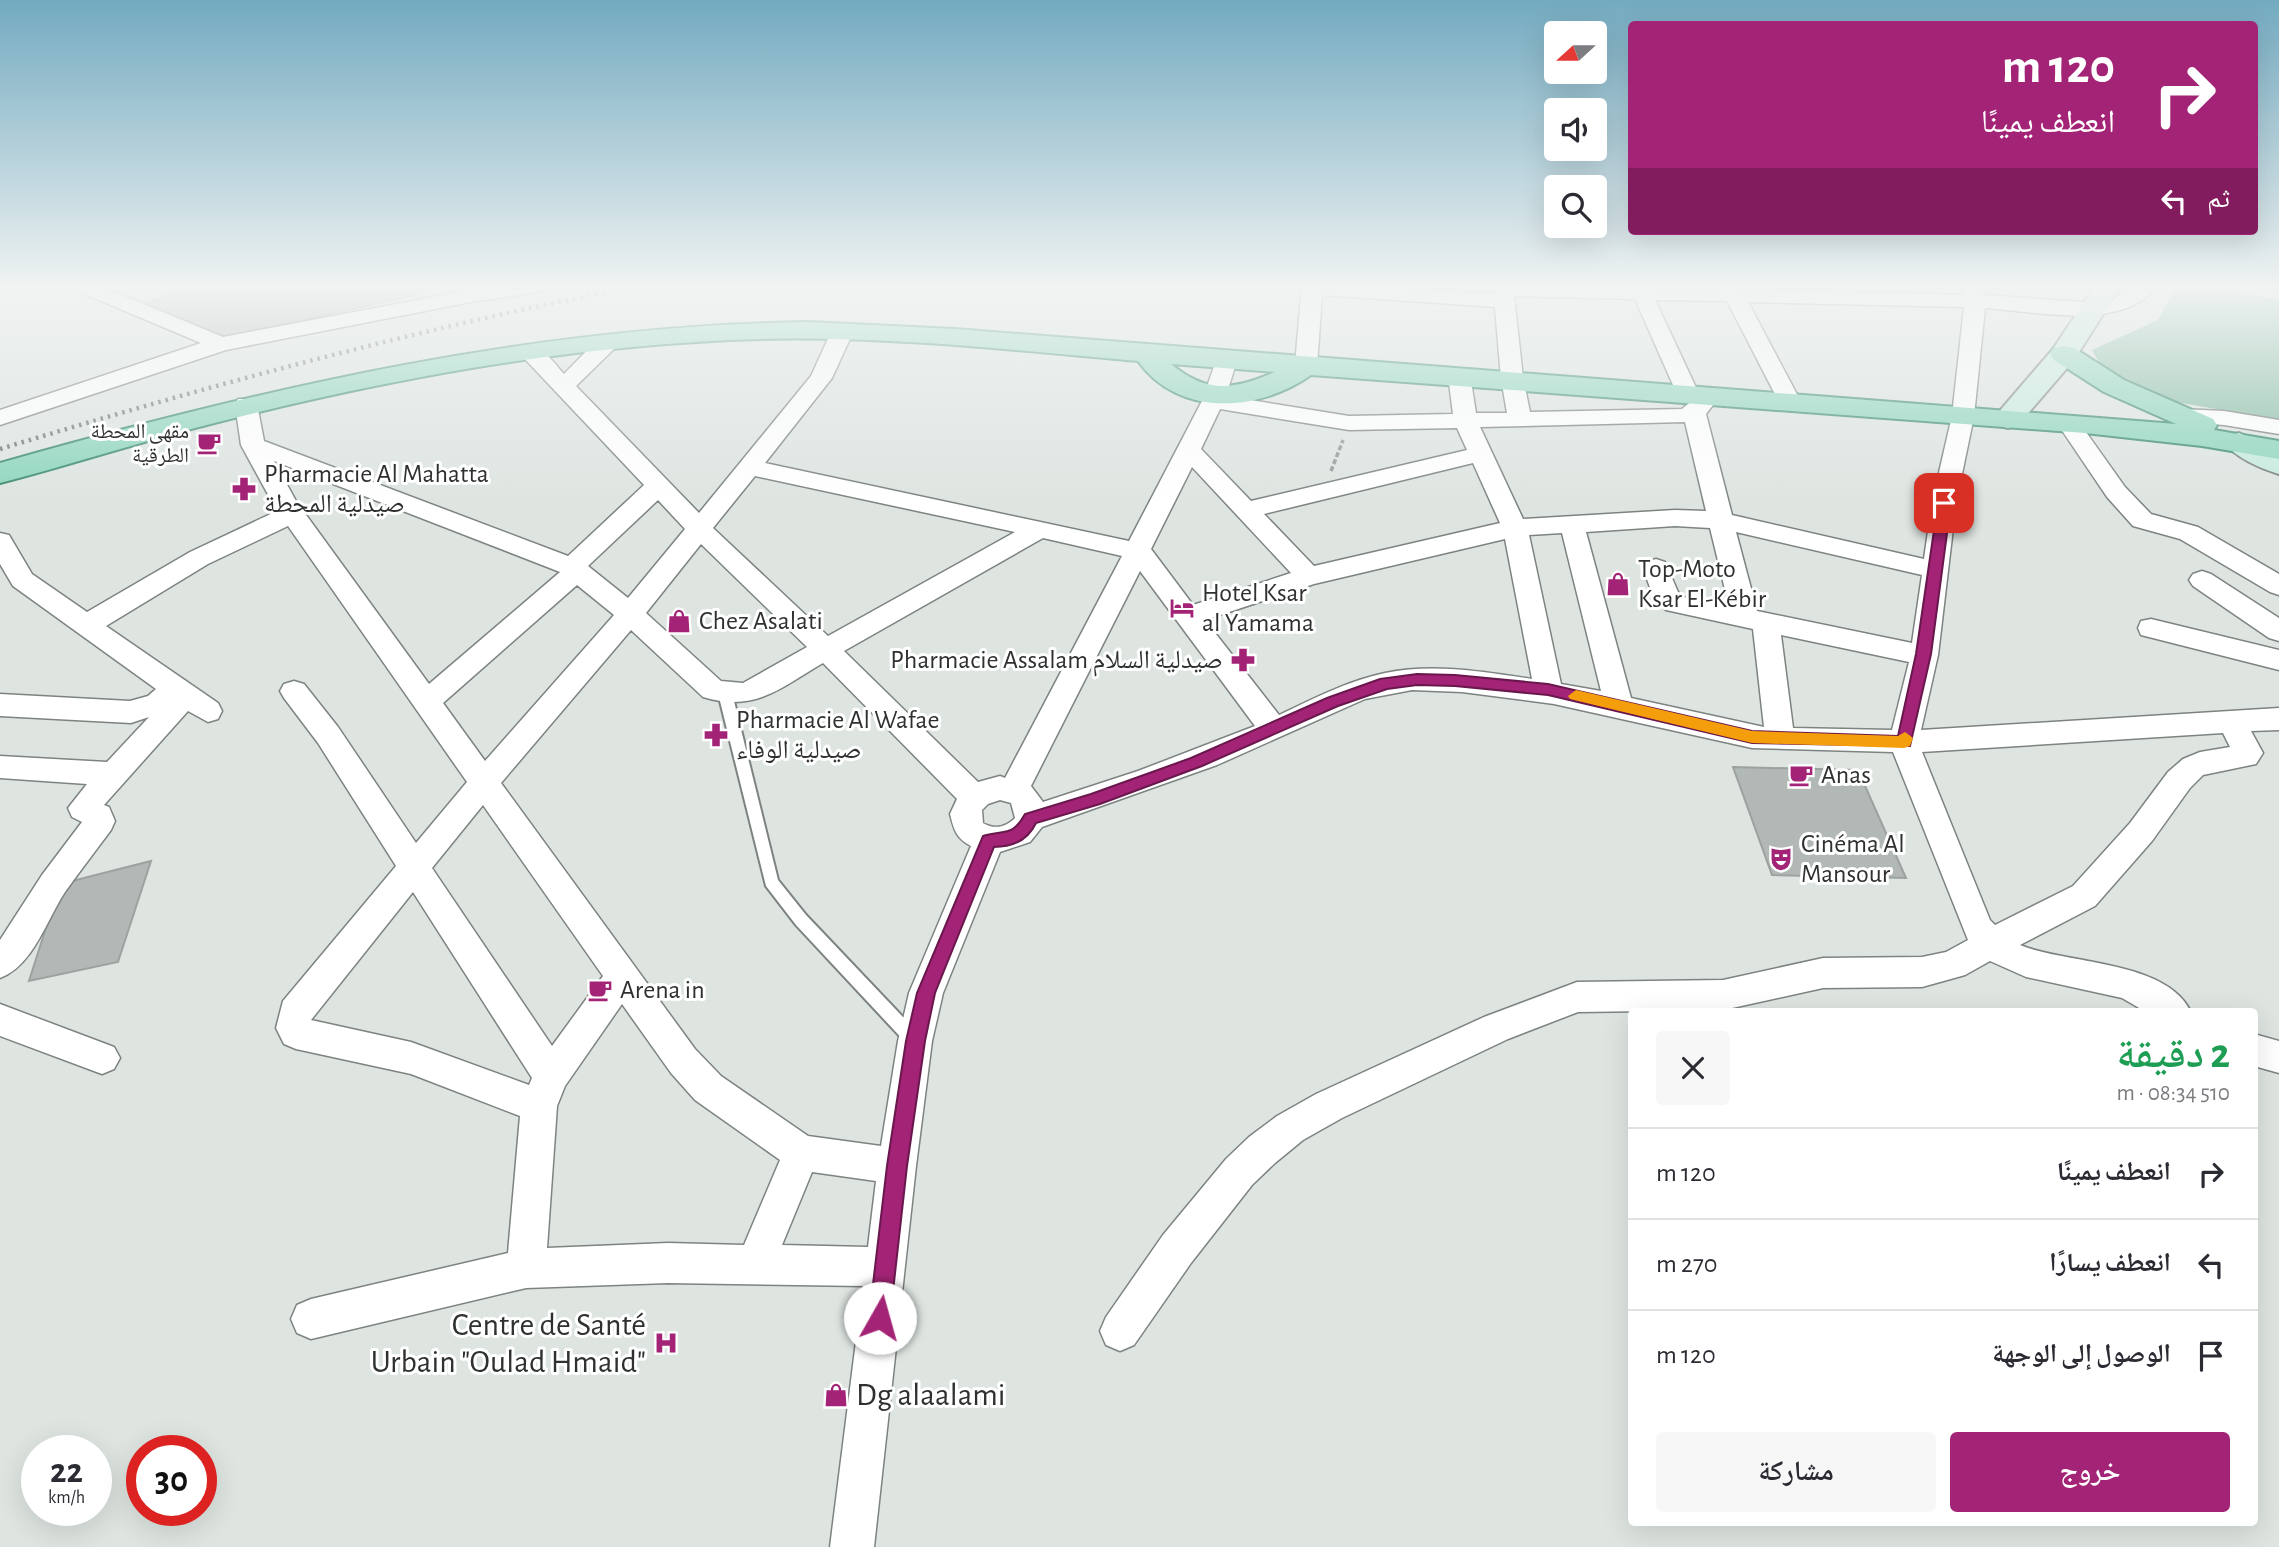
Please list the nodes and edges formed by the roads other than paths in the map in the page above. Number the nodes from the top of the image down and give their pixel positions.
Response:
1 (179, 358) edge
2 (486, 358) edge
3 (537, 358) edge
4 (592, 358) edge
5 (832, 358) edge
6 (1150, 358) edge
7 (1202, 358) edge
8 (1307, 358) edge
9 (1510, 358) edge
10 (1675, 358) edge
11 (1767, 358) edge
12 (1968, 358) edge
13 (2060, 358) edge
14 (2071, 358) edge
15 (1226, 360) junction
16 (1306, 365) junction
17 (1459, 375) junction
18 (1512, 378) junction
19 (564, 386) junction
20 (1213, 399) junction
21 (1697, 401) junction
22 (1790, 402) junction
23 (246, 404) junction
24 (1963, 416) junction
25 (2181, 416) junction
26 (0, 418) edge
27 (2008, 419) junction
28 (1520, 420) junction
29 (1466, 422) junction
30 (2068, 424) junction
31 (2279, 427) edge
32 (2239, 442) junction
33 (254, 445) junction
34 (1189, 450) junction
35 (2279, 450) edge
36 (1482, 454) junction
37 (2279, 464) edge
38 (748, 467) junction
39 (0, 473) edge
40 (658, 486) junction
41 (1246, 510) junction
42 (292, 514) junction
43 (1719, 520) junction
44 (1573, 524) junction
45 (698, 527) junction
46 (1515, 528) junction
47 (1040, 529) junction
48 (0, 541) edge
49 (1139, 552) junction
50 (1656, 568) dead end
51 (574, 569) junction
52 (1936, 570) junction
53 (1309, 576) junction
54 (2202, 580) dead end
55 (2279, 586) edge
56 (11, 587) edge
57 (630, 614) junction
58 (1188, 616) junction
59 (1756, 620) junction
60 (86, 625) junction
61 (2151, 628) dead end
62 (2279, 631) edge
63 (827, 650) junction
64 (1924, 654) junction
65 (2279, 660) edge
66 (1548, 690) junction
67 (294, 691) dead end
68 (725, 693) junction
69 (190, 698) junction
70 (426, 702) junction
71 (1618, 704) junction
72 (0, 705) edge
73 (2279, 719) edge
74 (2231, 721) junction
75 (1274, 730) junction
76 (1780, 739) junction
77 (1904, 742) junction
78 (0, 767) edge
79 (113, 774) junction
80 (484, 782) junction
81 (1014, 790) junction
82 (974, 797) junction
83 (1031, 818) junction
84 (989, 841) junction
85 (414, 867) junction
86 (1990, 944) junction
87 (0, 963) edge
88 (622, 976) junction
89 (2169, 1008) edge
90 (0, 1020) edge
91 (915, 1041) junction
92 (2258, 1051) edge
93 (2279, 1057) edge
94 (102, 1058) dead end
95 (545, 1091) junction
96 (801, 1153) junction
97 (897, 1166) junction
98 (755, 1265) junction
99 (886, 1267) junction
100 (526, 1268) junction
101 (311, 1319) dead end
102 (1120, 1331) dead end
103 (852, 1547) edge

1 - 26 street
2 - 23 main road
3 - 19 street
4 - 19 street
5 - 38 street
6 - 20 main road
7 - 15 main road
8 - 16 street
9 - 18 street
10 - 21 street
11 - 22 street
12 - 24 street
13 - 27 street
14 - 25 main road
15 - 16 main road
15 - 20 street
16 - 17 main road
16 - 20 main road
17 - 18 main road
17 - 29 street
18 - 21 main road
18 - 28 street
19 - 40 street
20 - 29 street
20 - 34 street
21 - 22 main road
21 - 28 street
21 - 43 street
22 - 24 main road
23 - 33 street
23 - 39 main road
24 - 27 main road
24 - 52 street
25 - 31 street
25 - 32 main road
27 - 30 main road
28 - 29 street
29 - 36 street
30 - 32 main road
30 - 55 street
32 - 35 main road
32 - 37 street
33 - 42 street
33 - 51 street
34 - 41 street
34 - 49 street
36 - 41 street
36 - 46 street
38 - 45 street
38 - 47 street
40 - 45 street
40 - 51 street
41 - 53 street
42 - 60 street
42 - 70 street
43 - 44 street
43 - 52 street
43 - 59 street
44 - 46 street
44 - 71 street
45 - 57 street
45 - 63 street
46 - 53 street
46 - 66 street
47 - 49 street
47 - 63 street
48 - 56 street
49 - 58 street
49 - 81 street
50 - 59 street
51 - 57 street
51 - 70 street
52 - 64 street
53 - 58 street
54 - 62 street
56 - 60 street
57 - 68 street
57 - 80 street
58 - 75 street
59 - 64 street
59 - 76 street
60 - 69 street
61 - 65 street
63 - 68 street
63 - 82 street
64 - 77 street
66 - 71 street
66 - 75 street
67 - 85 street
68 - 91 lane
69 - 72 street
69 - 79 street
70 - 80 street
71 - 76 street
73 - 74 street
74 - 77 street
74 - 86 street
75 - 83 street
76 - 77 street
77 - 86 street
78 - 79 street
79 - 87 street
80 - 85 street
80 - 88 street
81 - 82 street
81 - 83 street
82 - 84 street
83 - 84 street
84 - 91 street
85 - 95 street
85 - 95 street
86 - 89 street
86 - 102 street
88 - 95 street
88 - 96 street
90 - 94 street
91 - 97 street
92 - 93 street
95 - 100 street
96 - 97 street
96 - 98 street
97 - 99 street
98 - 99 street
98 - 100 street
99 - 103 street
100 - 101 street

